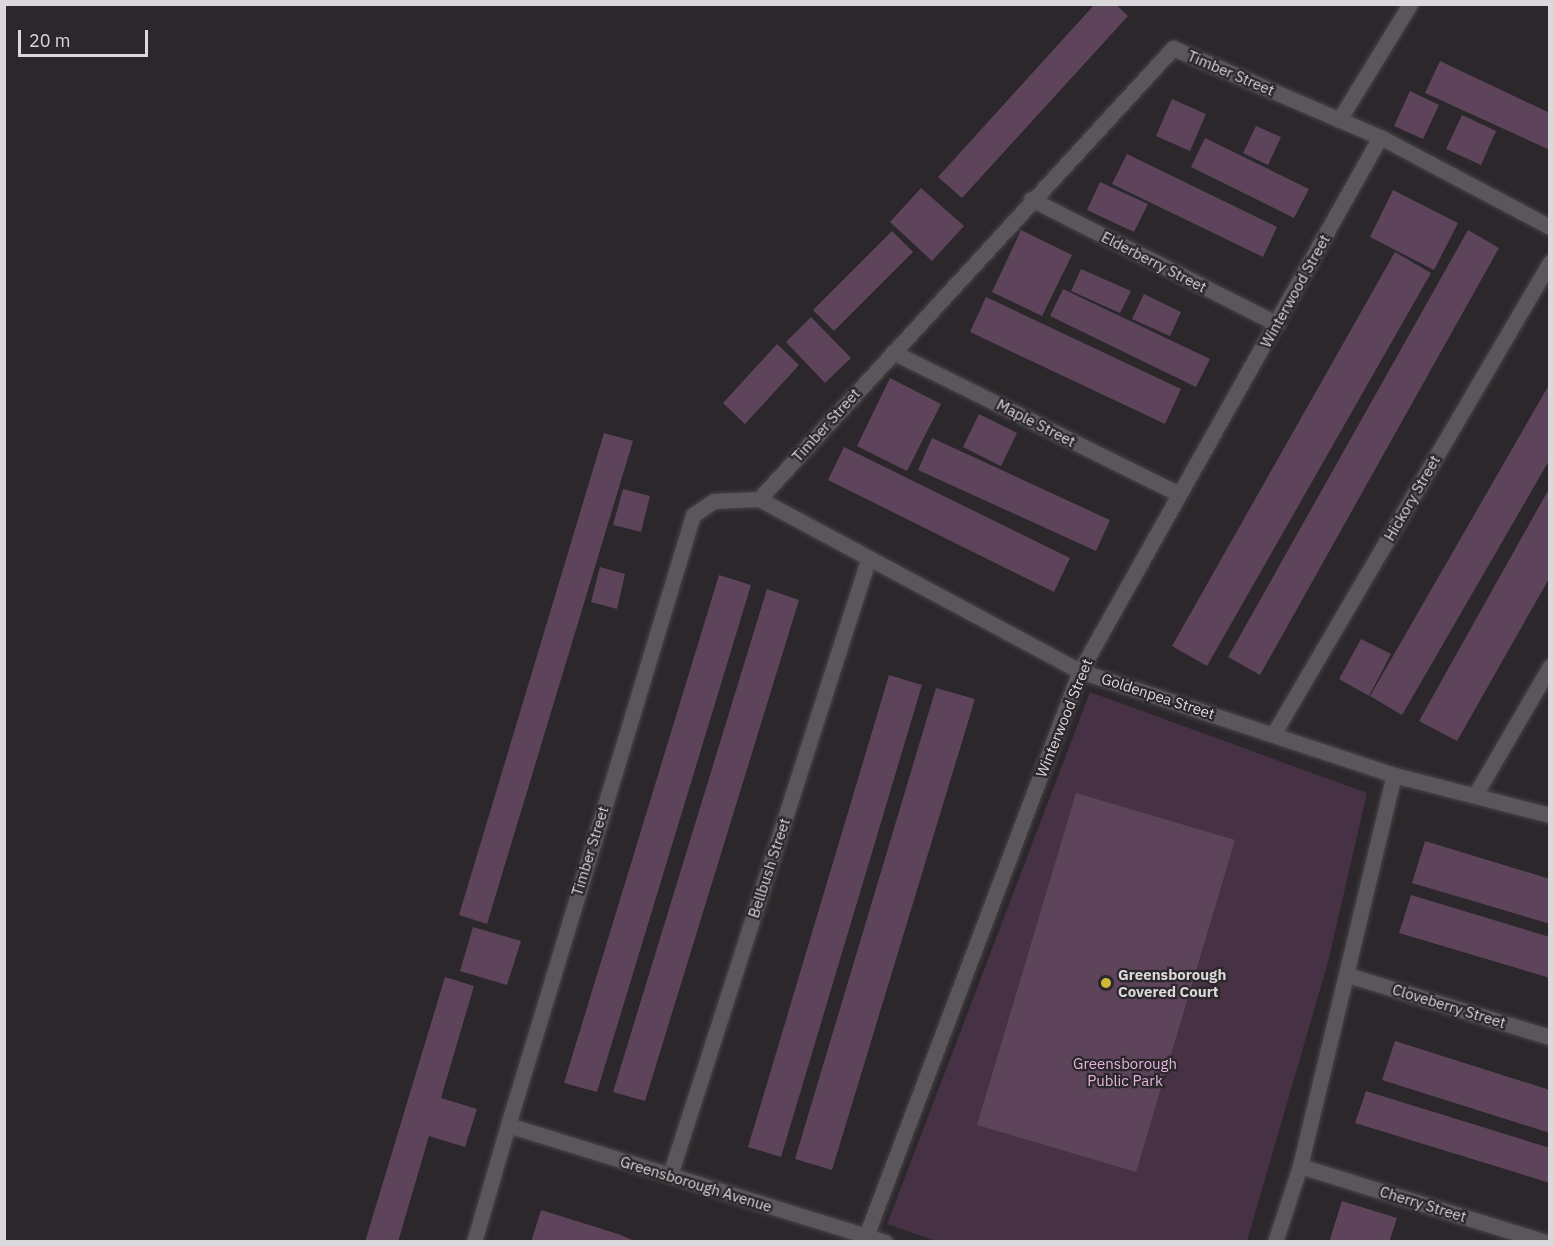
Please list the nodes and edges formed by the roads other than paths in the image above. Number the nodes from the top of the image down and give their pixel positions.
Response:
1 (1410, 4) edge
2 (1339, 120) junction
3 (1380, 137) junction
4 (1031, 199) junction
5 (1550, 227) edge
6 (1550, 262) edge
7 (1277, 324) junction
8 (893, 352) junction
9 (1179, 494) junction
10 (759, 499) junction
11 (868, 560) junction
12 (1550, 666) edge
13 (1080, 671) junction
14 (1274, 733) junction
15 (1394, 774) junction
16 (1475, 795) junction
17 (1550, 815) edge
18 (1348, 975) junction
19 (1550, 1036) edge
20 (508, 1125) junction
21 (1300, 1166) junction
22 (670, 1175) junction
23 (866, 1236) junction
24 (474, 1242) edge
25 (885, 1242) edge
26 (1275, 1242) edge
27 (1545, 1242) edge

1 - 2 street
2 - 3 street, Timber Street
2 - 4 street, Timber Street
3 - 5 street, Timber Street
3 - 7 street, Winterwood Street
4 - 7 street, Elderberry Street
4 - 8 street, Timber Street
6 - 14 street, Hickory Street
7 - 9 street, Winterwood Street
8 - 9 street, Maple Street
8 - 10 street, Timber Street
9 - 13 street, Winterwood Street
10 - 11 street, Goldenpea Street
10 - 20 street, Timber Street
11 - 13 street, Goldenpea Street
11 - 22 street, Bellbush Street
12 - 16 street
13 - 14 street, Goldenpea Street
13 - 23 street, Winterwood Street
14 - 15 street, Goldenpea Street
15 - 16 street, Goldenpea Street
15 - 18 street
16 - 17 street, Goldenpea Street
18 - 19 street, Cloveberry Street
18 - 21 street
20 - 22 street, Greensborough Avenue
20 - 24 street, Timber Street
21 - 26 street
21 - 27 street, Cherry Street
22 - 23 street, Greensborough Avenue
23 - 25 street, Greensborough Avenue

